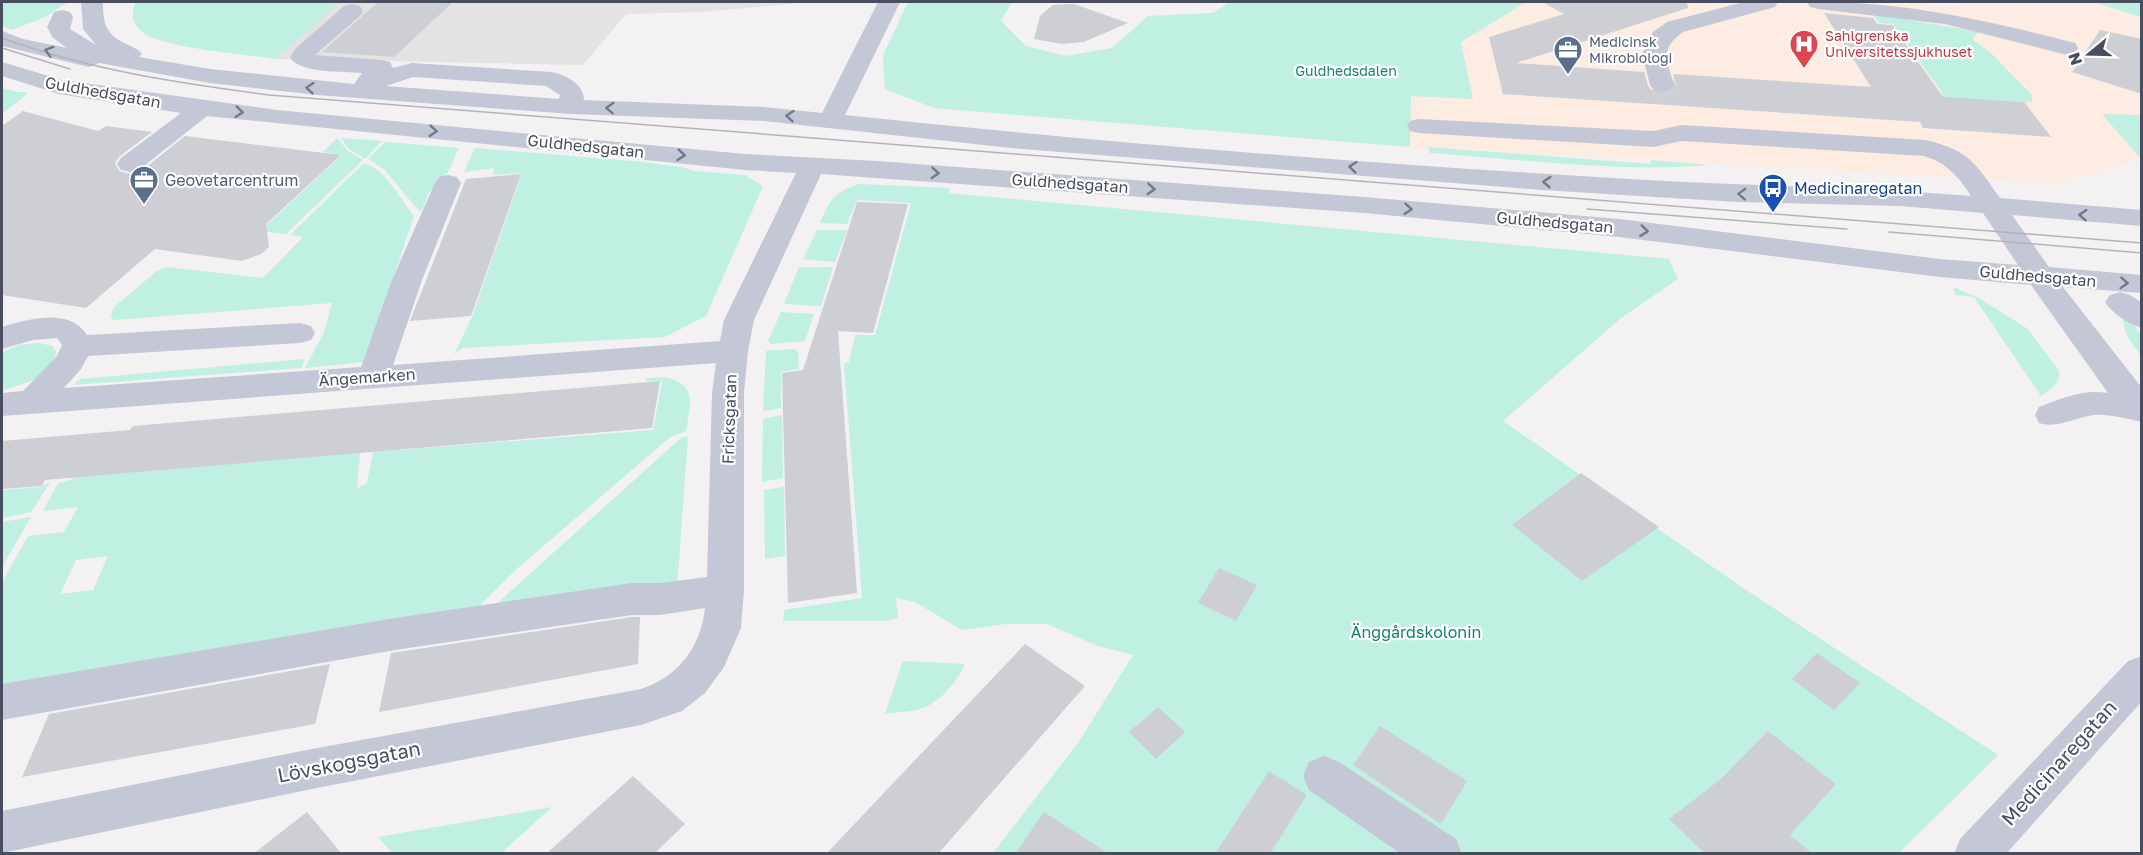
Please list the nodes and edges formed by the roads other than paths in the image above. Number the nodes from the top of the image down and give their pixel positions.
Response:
1 (82, 2) edge
2 (92, 2) edge
3 (889, 2) edge
4 (1767, 2) edge
5 (1818, 2) edge
6 (352, 11) dead end
7 (62, 16) junction
8 (2, 41) edge
9 (2067, 48) dead end
10 (2, 69) edge
11 (189, 72) junction
12 (356, 91) junction
13 (98, 92) junction
14 (1671, 107) junction
15 (202, 108) junction
16 (831, 120) junction
17 (1419, 126) dead end
18 (130, 164) dead end
19 (812, 166) junction
20 (448, 183) dead end
21 (1992, 207) junction
22 (2142, 218) edge
23 (2042, 277) junction
24 (2134, 302) edge
25 (300, 333) dead end
26 (3, 337) edge
27 (77, 345) junction
28 (733, 351) junction
29 (373, 376) junction
30 (17, 403) edge
31 (2142, 410) edge
32 (2051, 415) dead end
33 (725, 590) junction
34 (2142, 673) edge
35 (692, 681) joint
36 (2, 702) edge
37 (1324, 776) dead end
38 (2, 832) edge
39 (1440, 854) edge
40 (1976, 854) edge

1 - 7 street
2 - 11 street, Guldhedsgatan
3 - 16 street
4 - 14 street
5 - 9 street
6 - 12 street
7 - 8 street
7 - 11 street, Guldhedsgatan
11 -> 8 street
8 - 13 street
10 - 13 street, Guldhedsgatan
12 -> 11 street, Guldhedsgatan
16 -> 12 street, Guldhedsgatan
13 - 15 street, Guldhedsgatan
14 - 17 street
14 - 21 street
15 - 18 street
15 -> 19 street, Guldhedsgatan
21 -> 16 street, Guldhedsgatan
19 -> 23 street, Guldhedsgatan
19 - 28 street, Fricksgatan
20 - 29 street
22 -> 21 street, Guldhedsgatan
21 - 23 street
23 -> 24 street, Guldhedsgatan
23 - 31 street
25 - 27 street
26 - 27 street
27 - 30 street
28 - 29 street, Ängemarken
28 - 33 street, Fricksgatan
29 - 30 street, Ängemarken
31 - 32 street
33 - 35 street, Fricksgatan
33 - 36 street
34 - 40 street, Medicinaregatan
35 - 38 street, Lövskogsgatan
37 - 39 street

